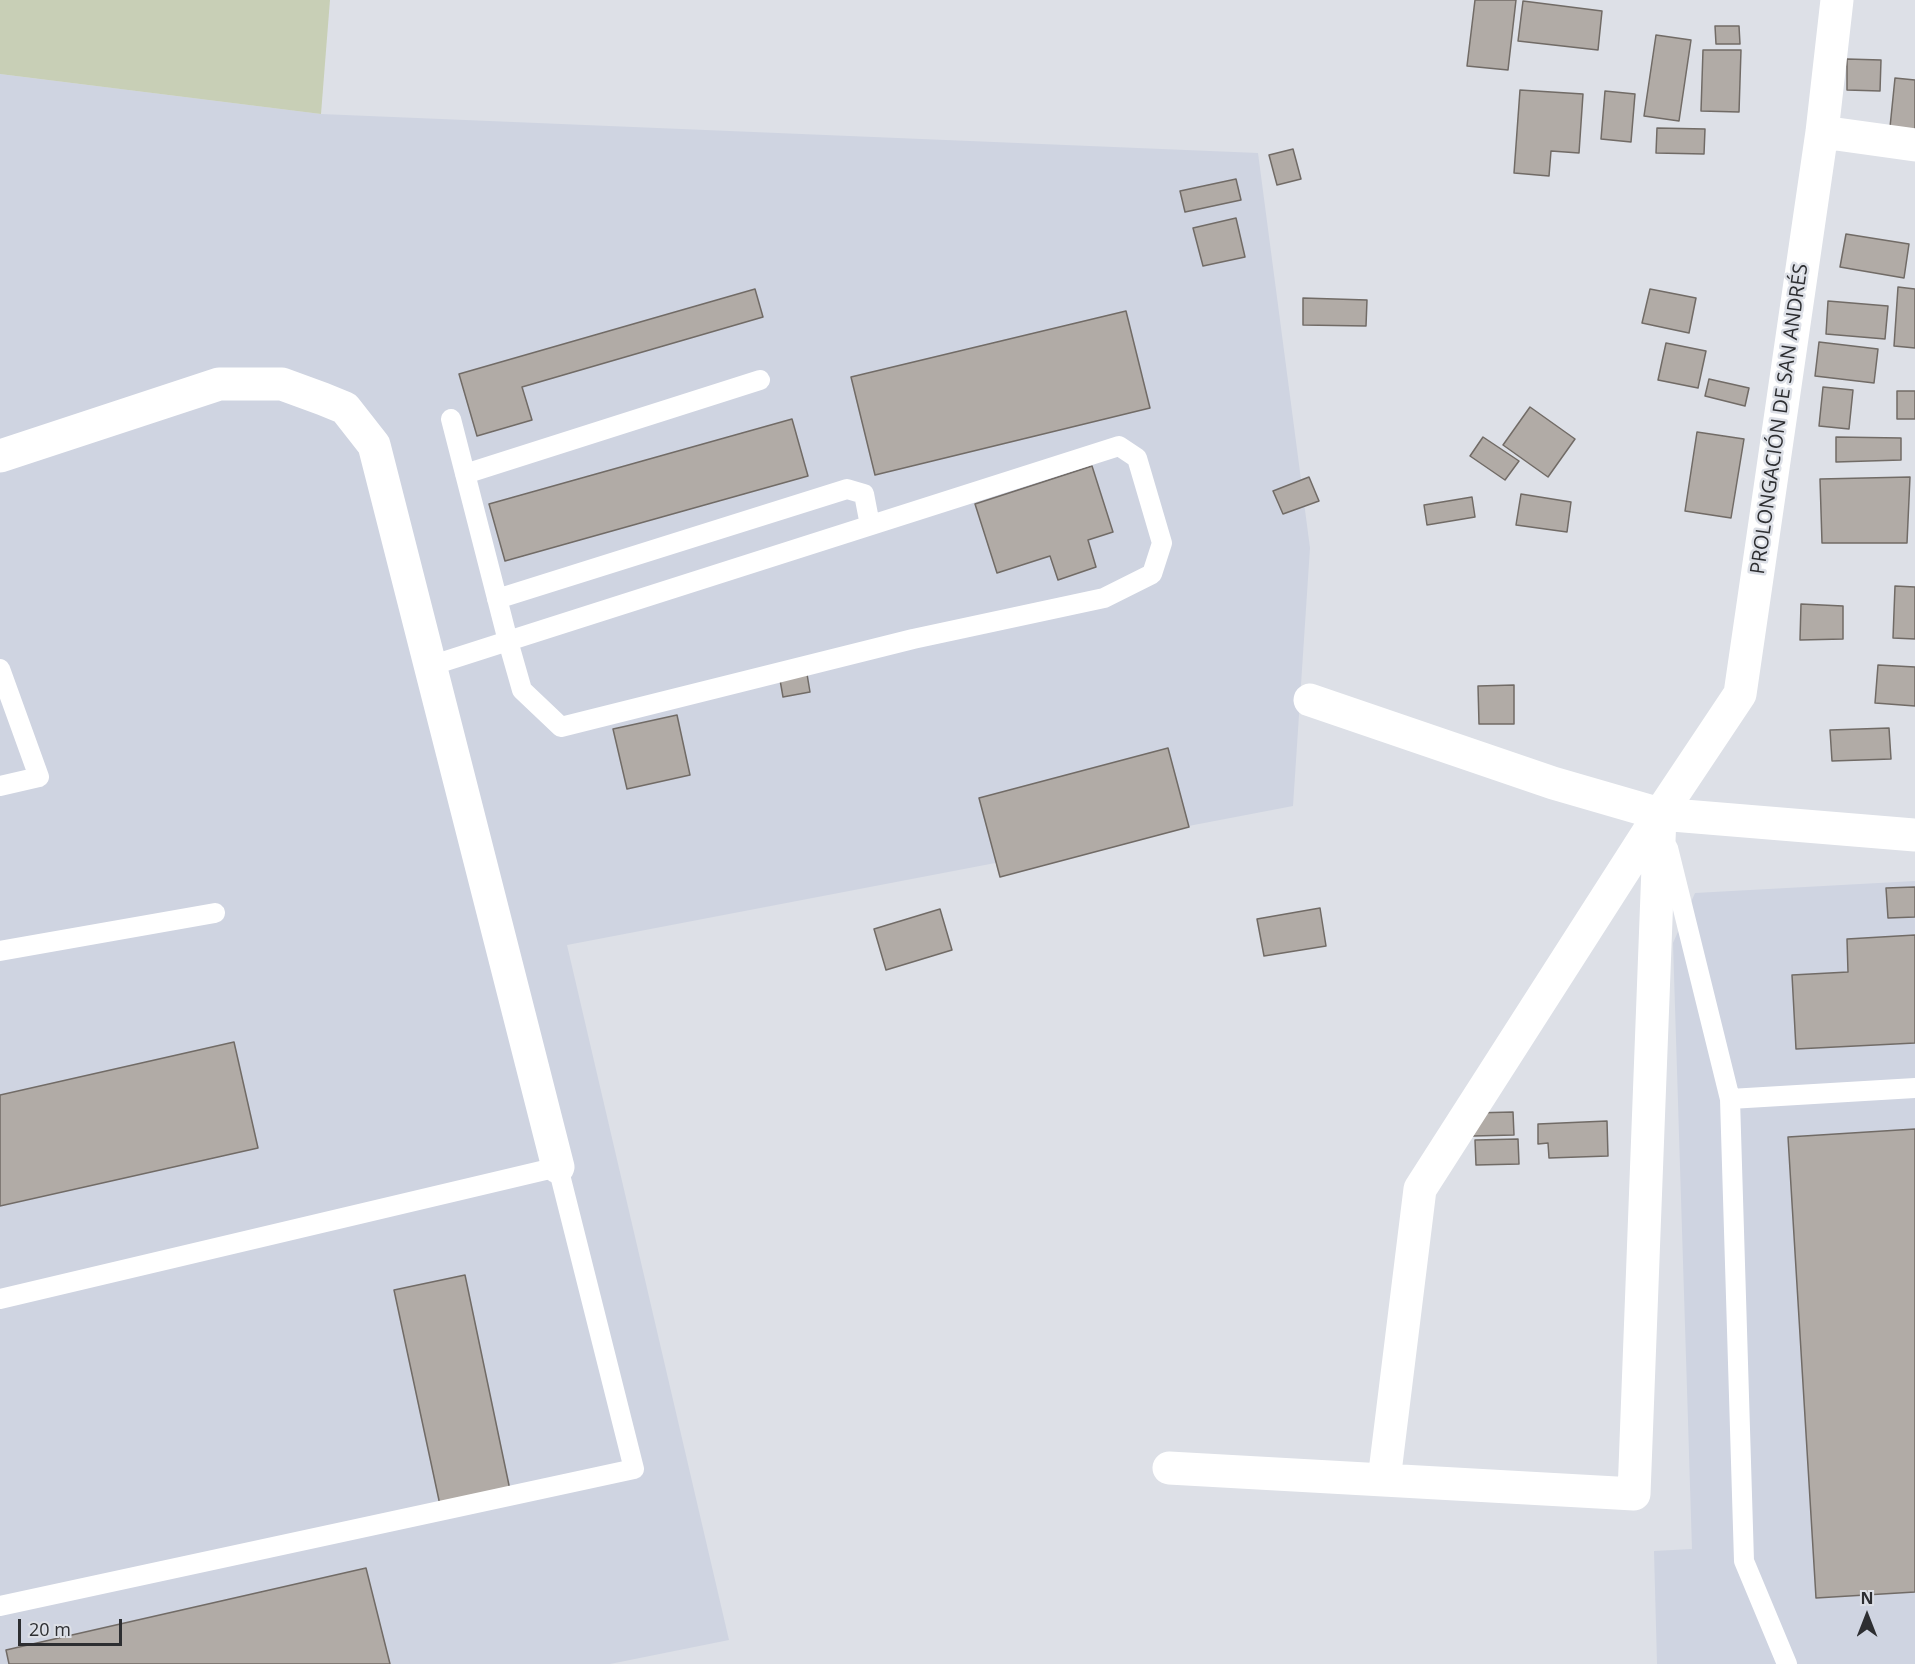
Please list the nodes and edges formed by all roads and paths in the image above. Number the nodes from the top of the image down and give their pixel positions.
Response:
1 (1837, 0) edge
2 (1822, 132) junction
3 (1915, 144) edge
4 (760, 380) dead end
5 (451, 419) dead end
6 (0, 456) edge
7 (465, 474) junction
8 (870, 525) junction
9 (497, 599) junction
10 (508, 641) junction
11 (430, 666) junction
12 (0, 669) edge
13 (1310, 700) dead end
14 (0, 786) edge
15 (1660, 814) junction
16 (1915, 835) edge
17 (215, 913) dead end
18 (0, 951) edge
19 (1915, 1088) edge
20 (1730, 1099) junction
21 (558, 1167) junction
22 (0, 1299) edge
23 (1168, 1468) dead end
24 (1384, 1480) junction
25 (0, 1606) edge
26 (1787, 1664) edge

1 - 2 street, PROLONGACIÓN DE SAN ANDRÉS
2 - 3 street
2 - 15 street, PROLONGACIÓN DE SAN ANDRÉS
4 - 7 lane
5 - 7 lane
6 - 11 street
7 - 9 lane
8 - 9 lane
8 - 10 lane
8 - 10 lane
9 - 10 lane
10 - 11 lane
11 - 21 street
12 - 14 lane
13 - 15 street
15 - 16 street
15 - 20 lane
15 - 24 street, PROLONGACIÓN DE SAN ANDRÉS
15 - 24 street
17 - 18 lane
19 - 20 lane
20 - 26 lane
21 - 22 lane
21 - 25 lane
23 - 24 street

